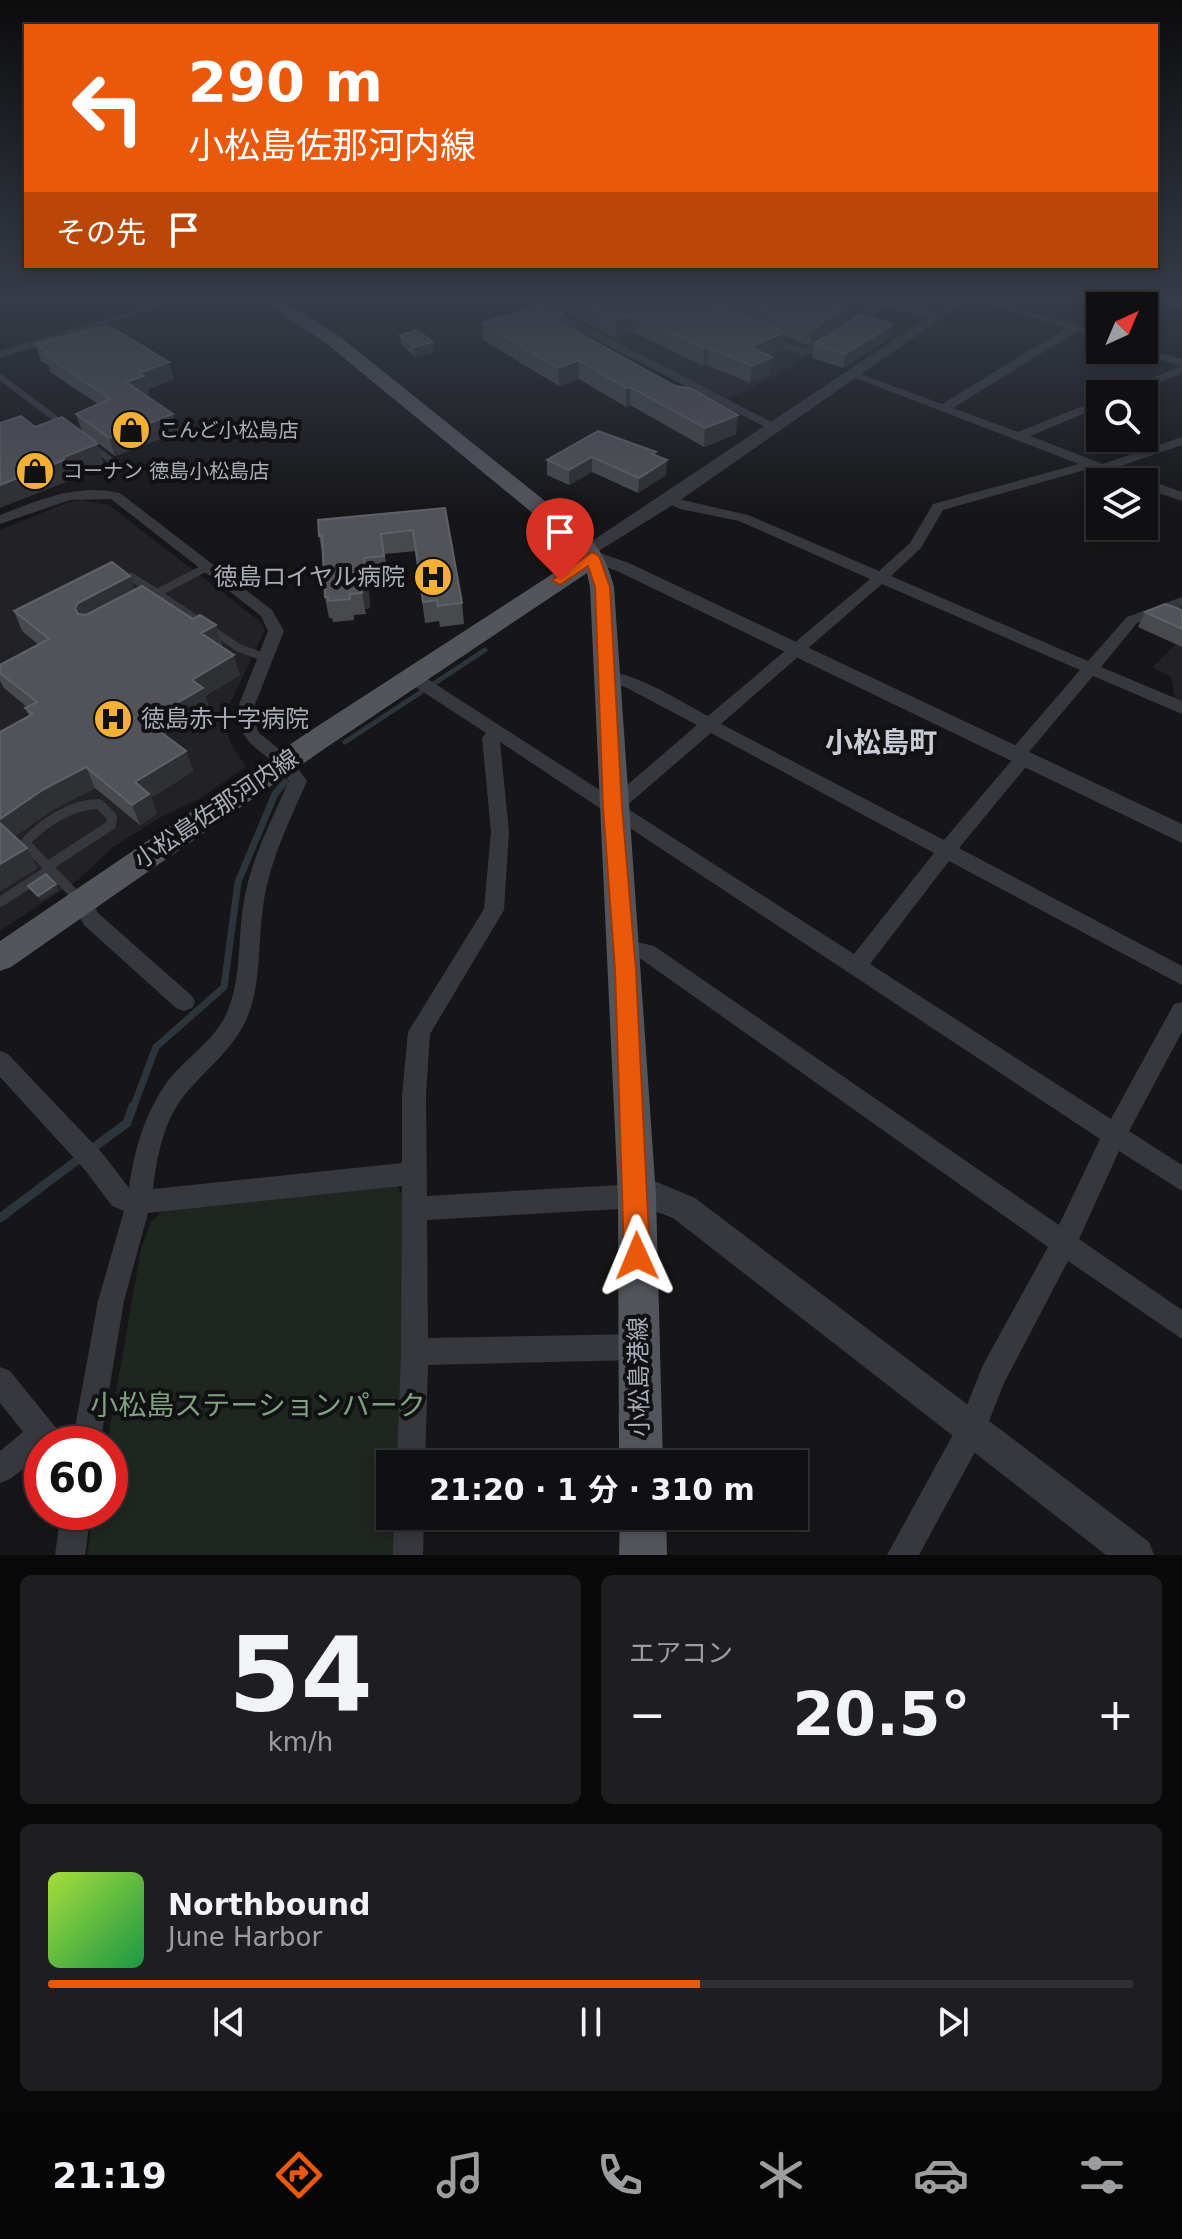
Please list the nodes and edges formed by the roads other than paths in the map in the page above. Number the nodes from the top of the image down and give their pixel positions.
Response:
1 (371, 372) edge
2 (667, 372) edge
3 (855, 372) edge
4 (1003, 372) edge
5 (1176, 372) edge
6 (851, 374) junction
7 (0, 377) edge
8 (1156, 380) edge
9 (944, 408) junction
10 (1086, 409) edge
11 (67, 427) edge
12 (775, 427) junction
13 (1020, 436) junction
14 (1182, 441) edge
15 (90, 445) edge
16 (113, 462) dead end
17 (1098, 466) junction
18 (1103, 468) edge
19 (1158, 489) edge
20 (1182, 497) edge
21 (670, 499) junction
22 (0, 520) edge
23 (590, 553) junction
24 (207, 567) junction
25 (131, 577) edge
26 (877, 578) junction
27 (157, 593) junction
28 (1182, 602) edge
29 (130, 607) edge
30 (796, 650) junction
31 (266, 658) junction
32 (1089, 668) junction
33 (607, 677) junction
34 (423, 684) junction
35 (1182, 708) edge
36 (710, 726) junction
37 (497, 731) junction
38 (1020, 756) junction
39 (283, 763) junction
40 (613, 807) junction
41 (1182, 834) edge
42 (946, 851) junction
43 (50, 868) junction
44 (81, 901) junction
45 (0, 902) edge
46 (624, 947) junction
47 (0, 958) edge
48 (857, 966) junction
49 (1182, 976) edge
50 (184, 1002) dead end
51 (1182, 1011) edge
52 (0, 1061) edge
53 (1114, 1136) junction
54 (414, 1173) junction
55 (1182, 1179) edge
56 (637, 1196) junction
57 (139, 1202) junction
58 (414, 1209) junction
59 (1065, 1241) junction
60 (1182, 1326) edge
61 (638, 1347) junction
62 (415, 1352) junction
63 (0, 1381) edge
64 (35, 1426) edge
65 (89, 1426) edge
66 (972, 1429) junction
67 (412, 1450) edge
68 (641, 1450) edge
69 (24, 1454) edge
70 (0, 1469) edge
71 (73, 1530) edge
72 (409, 1530) edge
73 (643, 1530) edge
74 (70, 1555) edge
75 (408, 1555) edge
76 (643, 1555) edge
77 (902, 1555) edge
78 (1136, 1555) edge

1 - 23 main road
2 - 12 street
3 - 6 street
4 - 9 street
5 - 8 street
6 - 9 street
6 - 12 street
7 - 11 lane
9 - 13 street
10 - 13 street
12 - 21 street
13 - 17 street
14 - 17 street
15 - 16 lane
17 - 18 street
17 - 26 street
19 - 20 street
21 - 23 street
21 - 26 street
22 - 24 street
23 - 30 street
23 - 33 main road, 小松島港線
23 - 34 main road, 小松島佐那河内線
24 - 27 lane
24 - 31 street
25 - 27 lane
26 - 30 street
26 - 32 street
27 - 29 lane
27 - 31 lane
28 - 32 street
30 - 36 street
30 - 38 street
31 - 39 street
32 - 35 street
32 - 38 street
33 - 36 street
33 - 40 main road, 小松島港線
34 - 37 street
34 - 39 main road, 小松島佐那河内線
36 - 40 street
36 - 42 street
37 - 40 street
37 - 54 street
38 - 41 street
38 - 42 street
39 - 44 main road, 小松島佐那河内線
39 - 57 street
40 - 46 main road, 小松島港線
40 - 48 street
42 - 48 street
42 - 49 street
43 - 43 lane
43 - 44 lane
43 - 45 lane
44 - 47 main road, 小松島佐那河内線
44 - 50 street
46 - 56 main road, 小松島港線
46 - 59 street
48 - 53 street
51 - 53 street
52 - 57 street
53 - 55 street
53 - 59 street
54 - 57 street
54 - 58 street
56 - 58 street
56 - 61 main road, 小松島港線
56 - 66 street
57 - 65 street
58 - 62 street
59 - 60 street
59 - 66 street
61 - 62 street
61 - 68 main road, 小松島港線
62 - 67 street
63 - 64 street
66 - 77 street
66 - 78 street
69 - 70 street
71 - 74 street
72 - 75 street
73 - 76 main road

